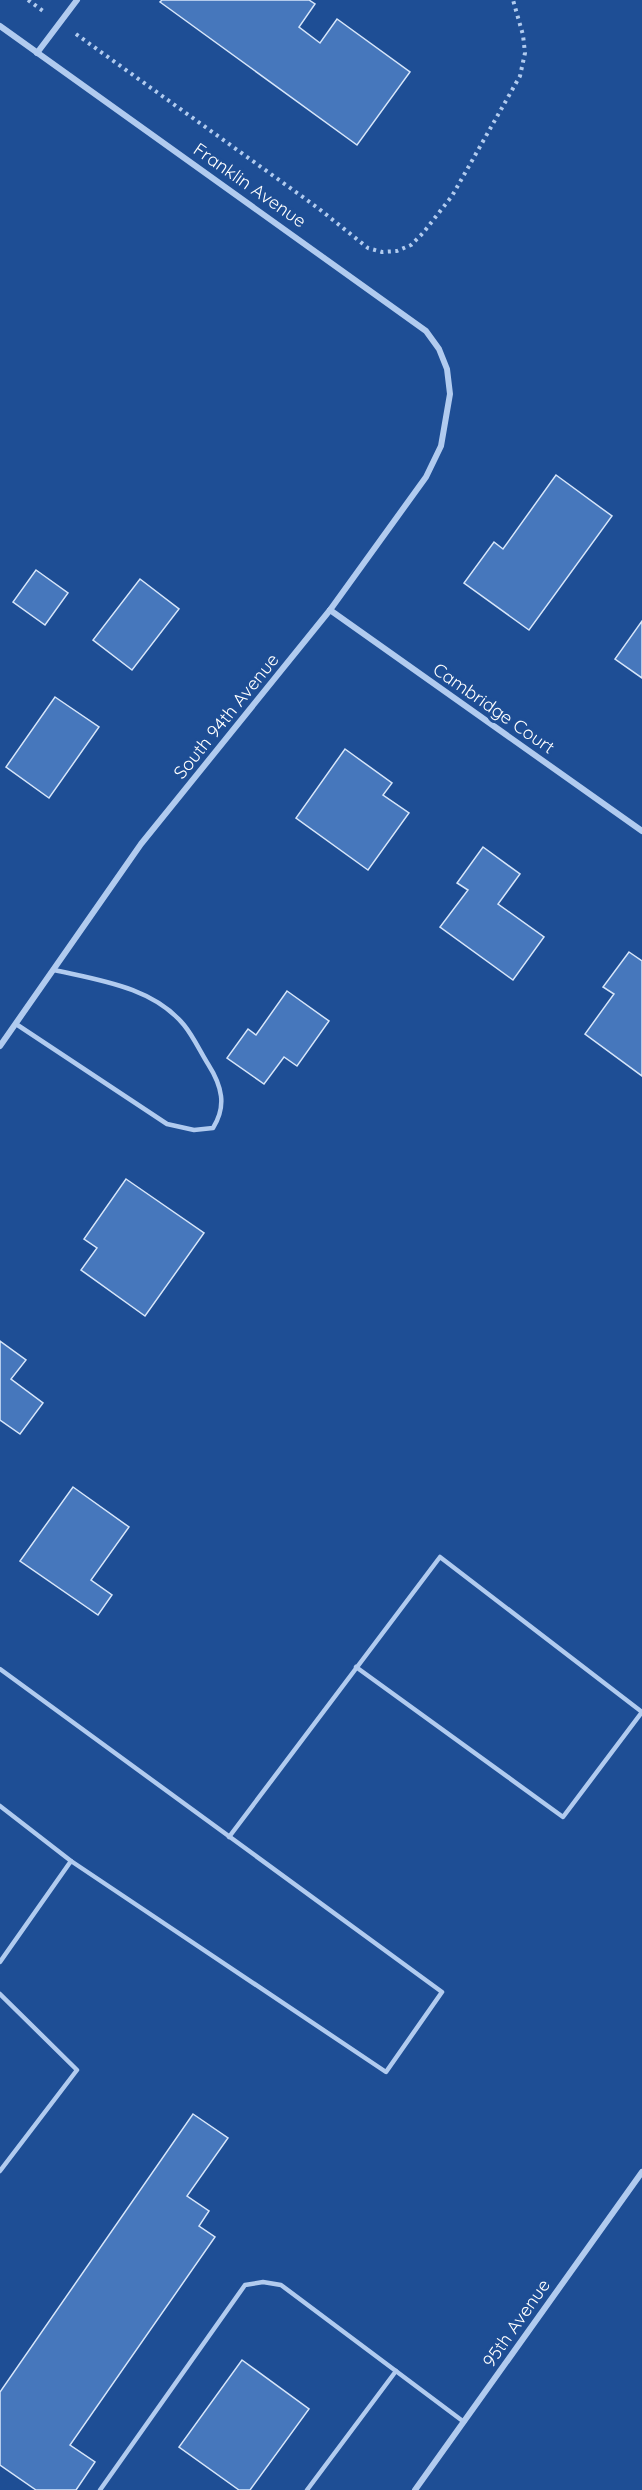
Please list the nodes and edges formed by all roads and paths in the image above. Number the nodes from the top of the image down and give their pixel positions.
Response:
1 (28, 0) edge
2 (76, 0) edge
3 (513, 0) edge
4 (61, 24) junction
5 (0, 26) edge
6 (37, 53) junction
7 (450, 394) joint
8 (330, 610) junction
9 (642, 831) edge
10 (54, 970) junction
11 (16, 1024) junction
12 (0, 1046) edge
13 (356, 1667) junction
14 (0, 1668) edge
15 (642, 1712) edge
16 (0, 1806) edge
17 (229, 1837) junction
18 (71, 1861) junction
19 (0, 1962) edge
20 (0, 1994) edge
21 (0, 2171) edge
22 (642, 2172) edge
23 (396, 2371) junction
24 (464, 2422) junction
25 (100, 2490) edge
26 (307, 2490) edge
27 (415, 2490) edge

1 - 4 path
2 - 4 street
3 - 4 path
4 - 6 street
5 - 6 street, Franklin Avenue
6 - 7 street, Franklin Avenue
7 - 8 street, South 94th Avenue
8 - 9 street, Cambridge Court
8 - 10 street, South 94th Avenue
10 - 11 street, South 94th Avenue
10 - 11 lane
11 - 12 street, South 94th Avenue
13 - 15 lane
13 - 15 lane
13 - 17 lane
14 - 17 lane
16 - 18 lane
17 - 18 lane
18 - 19 lane
20 - 21 lane
22 - 24 street, 95th Avenue
23 - 24 lane
23 - 25 lane
23 - 26 lane
24 - 27 street, 95th Avenue

